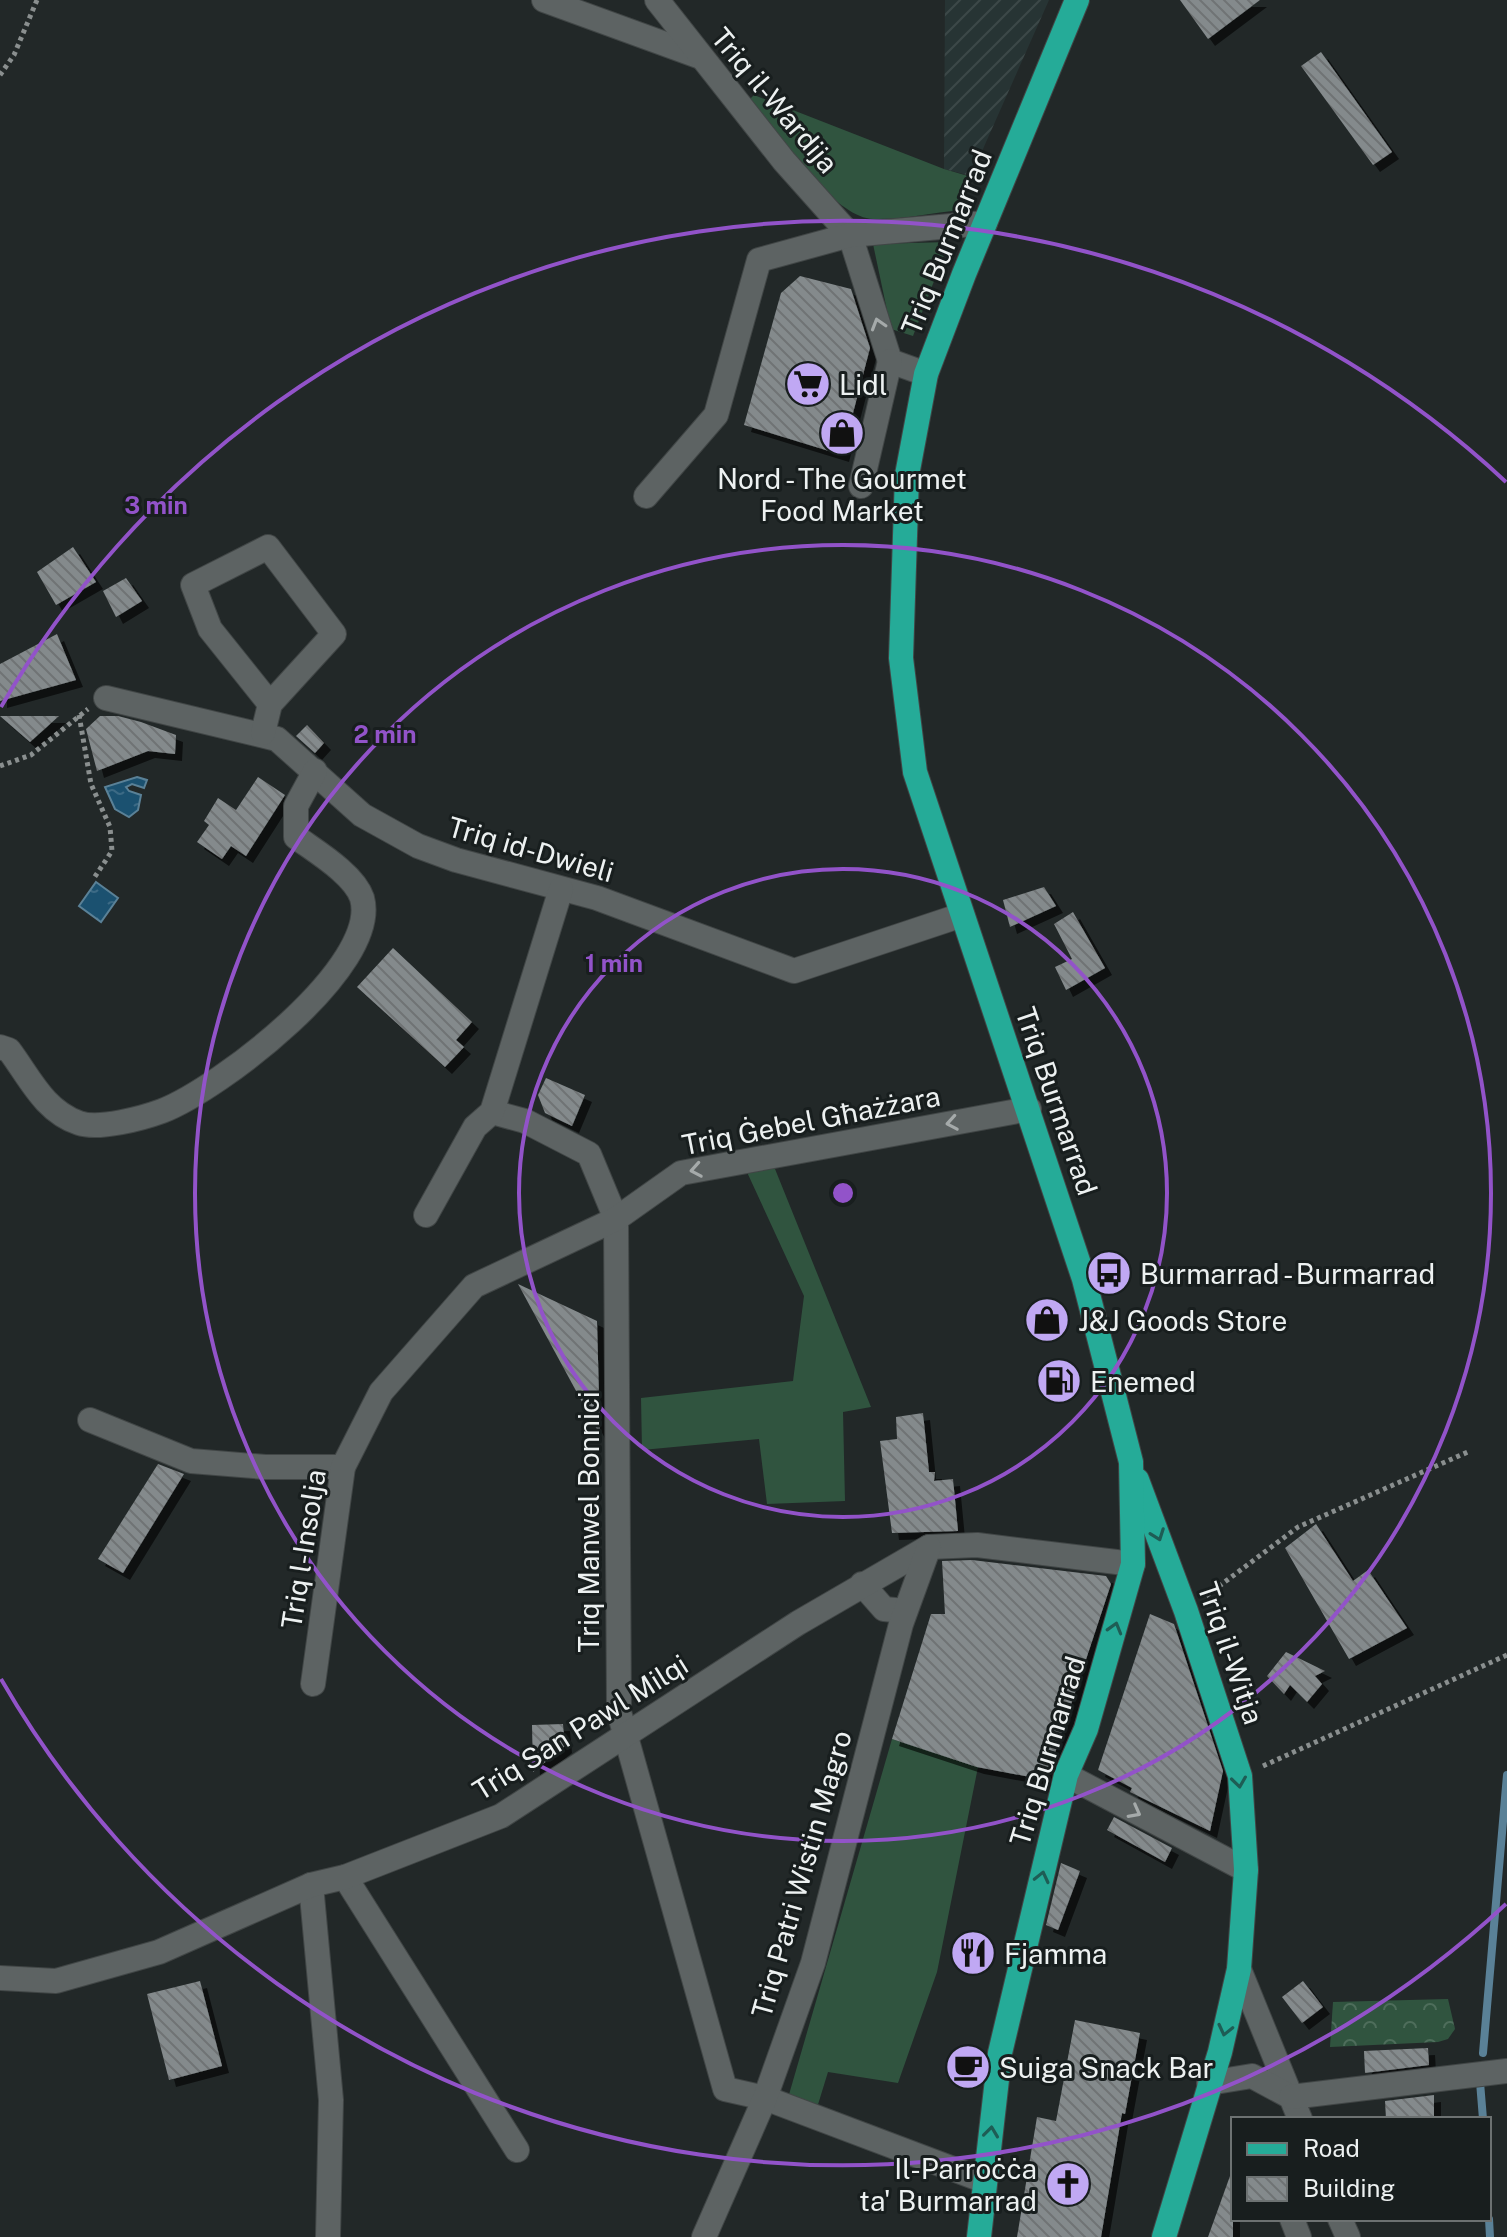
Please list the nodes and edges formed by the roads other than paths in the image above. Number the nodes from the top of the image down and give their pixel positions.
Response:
1 (544, 0) edge
2 (657, 0) edge
3 (1077, 0) edge
4 (698, 56) junction
5 (985, 223) junction
6 (850, 235) junction
7 (890, 361) junction
8 (926, 374) junction
9 (861, 486) dead end
10 (646, 496) dead end
11 (106, 698) road end
12 (270, 704) junction
13 (263, 733) junction
14 (315, 771) junction
15 (561, 889) junction
16 (962, 915) junction
17 (0, 1047) edge
18 (1029, 1109) junction
19 (492, 1112) junction
20 (426, 1215) dead end
21 (616, 1219) junction
22 (90, 1420) dead end
23 (1131, 1462) junction
24 (343, 1467) junction
25 (929, 1547) junction
26 (1133, 1564) junction
27 (862, 1584) junction
28 (905, 1611) junction
29 (313, 1684) dead end
30 (627, 1736) junction
31 (1066, 1775) junction
32 (1246, 1870) junction
33 (345, 1877) junction
34 (311, 1885) junction
35 (1239, 1969) junction
36 (0, 1978) edge
37 (1507, 2071) edge
38 (1209, 2083) junction
39 (765, 2098) junction
40 (1297, 2113) edge
41 (517, 2150) dead end
42 (985, 2181) junction
43 (328, 2237) edge
44 (704, 2237) edge
45 (979, 2237) edge
46 (1164, 2237) edge

1 - 4 street
2 - 4 street, Triq il-Wardija
3 - 5 main road, Triq Burmarrad
4 - 6 street, Triq il-Wardija
5 - 6 street
5 - 8 main road, Triq Burmarrad
7 -> 6 street, Triq il-Wardija
6 - 10 street
7 - 8 street
7 - 9 street
8 - 16 main road, Triq Burmarrad
11 - 13 street, Triq id-Dwieli
12 - 12 street
12 - 13 street
13 - 14 street, Triq id-Dwieli
14 - 15 street, Triq id-Dwieli
14 - 17 street
15 - 16 street, Triq id-Dwieli
15 - 19 street
16 - 18 main road, Triq Burmarrad
18 -> 21 street, Triq Ġebel Għażżara
18 - 23 main road, Triq Burmarrad
19 - 20 street
19 - 21 street, Triq Manwel Bonnici
21 - 24 street, Triq l-Insolja
21 - 30 street, Triq Manwel Bonnici
22 - 24 street
23 - 26 main road, Triq Burmarrad
23 -> 32 main road, Triq il-Witja
24 - 29 street, Triq l-Insolja
25 - 26 street, Triq San Pawl Milqi
25 - 27 street, Triq San Pawl Milqi
25 - 28 street, Triq Patri Wistin Magro
31 -> 26 main road, Triq Burmarrad
27 - 28 street
27 - 30 street, Triq San Pawl Milqi
28 - 39 street, Triq Patri Wistin Magro
30 - 33 street, Triq San Pawl Milqi
30 - 39 street, Triq Manwel Bonnici
31 -> 32 street
42 -> 31 main road, Triq Burmarrad
32 - 35 main road, Triq il-Witja
33 - 34 street, Triq San Pawl Milqi
33 - 41 street
34 - 36 street, Triq San Pawl Milqi
34 - 43 street
35 -> 38 main road, Triq il-Witja
35 - 40 street
37 - 40 street
38 - 40 street
38 - 46 main road, Triq il-Witja
39 - 42 street
39 - 44 street, Triq Patri Wistin Magro
42 - 45 main road, Triq Burmarrad

